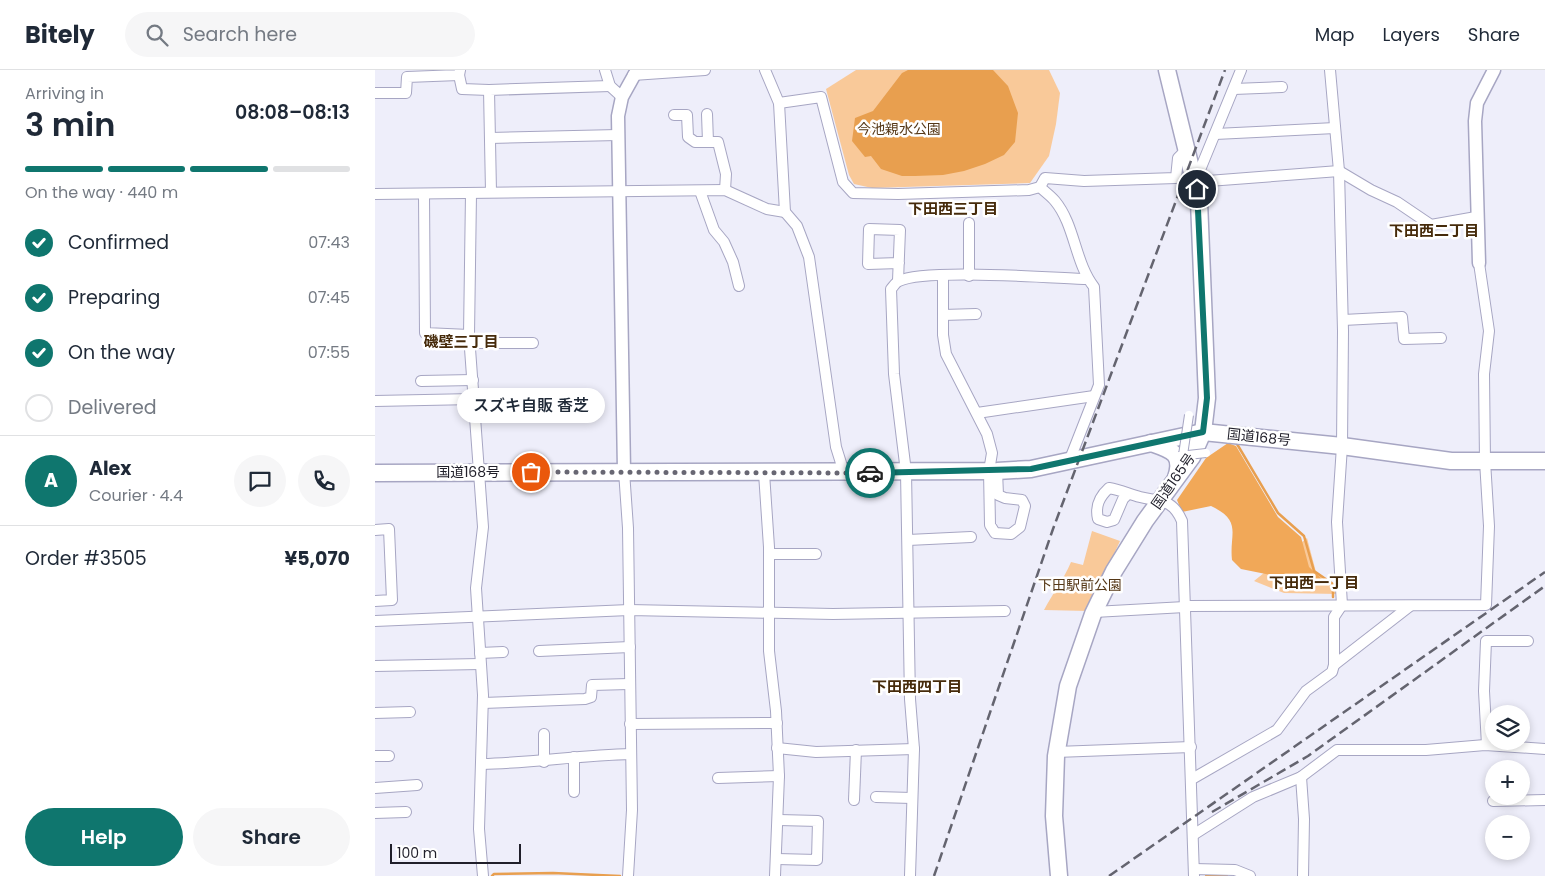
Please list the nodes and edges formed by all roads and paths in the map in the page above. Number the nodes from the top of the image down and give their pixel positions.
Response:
1 (605, 70) edge
2 (705, 70) edge
3 (765, 70) edge
4 (1167, 70) edge
5 (1241, 70) edge
6 (1330, 70) edge
7 (1494, 70) edge
8 (635, 72) edge
9 (460, 73) edge
10 (406, 74) edge
11 (610, 86) junction
12 (1282, 87) dead end
13 (1234, 89) junction
14 (489, 90) junction
15 (375, 93) edge
16 (622, 97) junction
17 (779, 103) junction
18 (707, 114) dead end
19 (674, 115) dead end
20 (1335, 128) junction
21 (1215, 134) junction
22 (618, 135) junction
23 (490, 138) junction
24 (708, 142) junction
25 (1187, 149) junction
26 (1339, 171) junction
27 (1195, 182) junction
28 (1041, 187) junction
29 (700, 190) junction
30 (725, 190) junction
31 (619, 191) junction
32 (491, 192) junction
33 (375, 194) edge
34 (424, 194) junction
35 (471, 194) junction
36 (785, 212) junction
37 (1476, 217) junction
38 (969, 223) dead end
39 (899, 263) junction
40 (1479, 263) joint
41 (943, 275) junction
42 (969, 276) junction
43 (1088, 280) junction
44 (898, 281) junction
45 (739, 286) dead end
46 (976, 314) dead end
47 (943, 315) junction
48 (1343, 320) junction
49 (1441, 338) dead end
50 (470, 339) junction
51 (533, 343) dead end
52 (473, 380) junction
53 (421, 381) dead end
54 (1094, 396) junction
55 (474, 399) junction
56 (375, 402) edge
57 (977, 413) junction
58 (1189, 415) dead end
59 (1203, 432) junction
60 (1151, 443) junction
61 (1342, 446) junction
62 (1206, 453) dead end
63 (1070, 459) junction
64 (1485, 461) junction
65 (1545, 461) edge
66 (624, 471) junction
67 (993, 471) junction
68 (480, 472) junction
69 (764, 472) junction
70 (906, 472) junction
71 (375, 473) edge
72 (839, 473) junction
73 (1176, 478) junction
74 (1128, 494) dead end
75 (1161, 499) junction
76 (375, 530) edge
77 (971, 537) dead end
78 (908, 540) junction
79 (769, 554) junction
80 (815, 554) dead end
81 (375, 601) edge
82 (1342, 605) junction
83 (1185, 606) junction
84 (1410, 606) junction
85 (629, 610) junction
86 (1005, 611) dead end
87 (768, 612) junction
88 (1094, 612) junction
89 (909, 613) junction
90 (477, 618) junction
91 (375, 621) edge
92 (1528, 641) dead end
93 (630, 647) junction
94 (539, 651) dead end
95 (503, 652) dead end
96 (480, 653) junction
97 (480, 664) junction
98 (1334, 665) junction
99 (375, 666) edge
100 (629, 684) junction
101 (483, 703) junction
102 (1485, 709) edge
103 (410, 712) dead end
104 (375, 713) edge
105 (777, 723) junction
106 (630, 724) junction
107 (544, 734) dead end
108 (1485, 745) edge
109 (1191, 747) junction
110 (777, 748) junction
111 (1530, 748) edge
112 (914, 749) junction
113 (1545, 749) edge
114 (857, 750) junction
115 (1057, 752) junction
116 (631, 754) junction
117 (375, 756) edge
118 (389, 756) dead end
119 (574, 757) junction
120 (544, 762) junction
121 (482, 764) junction
122 (779, 776) junction
123 (1301, 777) junction
124 (719, 778) dead end
125 (1192, 779) junction
126 (417, 785) dead end
127 (375, 788) edge
128 (574, 792) dead end
129 (876, 797) dead end
130 (912, 798) junction
131 (854, 800) dead end
132 (1530, 800) edge
133 (1545, 800) edge
134 (406, 812) dead end
135 (375, 813) edge
136 (779, 820) junction
137 (1193, 835) junction
138 (777, 860) junction
139 (629, 872) edge
140 (1194, 873) edge
141 (483, 876) edge
142 (775, 876) edge
143 (910, 876) edge
144 (1059, 876) edge
145 (1250, 876) edge
146 (1303, 876) edge

1 - 11 street
2 - 8 street
3 - 17 street
4 - 25 highway, 国道165号
5 - 13 street
6 - 20 street
7 - 37 street
8 - 16 street
9 - 10 street
9 - 14 street
10 - 15 street
11 - 14 street
11 - 16 street
12 - 13 street
13 - 21 street
14 - 23 street
16 - 22 street
17 - 28 street
17 - 36 street
18 - 24 street
19 - 24 street
20 - 21 street
20 - 26 street
21 - 27 street
22 - 23 street
22 - 31 street
23 - 32 street
24 - 30 street
25 - 27 highway, 国道165号
25 - 28 street
26 - 27 street
26 - 37 street
26 - 48 street
27 - 59 highway, 国道165号
28 - 43 street
29 - 30 street
29 - 31 street
29 - 45 street
30 - 36 street
31 - 32 street
31 - 66 street
32 - 35 street
33 - 34 street
34 - 35 street
34 - 50 street
35 - 50 street
36 - 72 street
37 - 40 street
38 - 42 street
39 - 39 street
39 - 44 street
40 - 64 street
41 - 42 street
41 - 44 street
41 - 47 street
42 - 43 street
43 - 54 street
44 - 70 street
46 - 47 street
47 - 57 street
48 - 49 street
48 - 61 street
50 - 51 street
50 - 52 street
52 - 53 street
52 - 55 street
54 - 57 street
54 - 63 street
55 - 56 street
55 - 68 street
57 - 67 street
58 - 62 street, bridge
59 - 60 highway, 国道168号
59 - 61 highway, 国道168号
59 - 73 highway, 国道165号
60 - 63 highway, 国道168号
60 - 73 highway
61 - 64 highway, 国道168号
61 - 82 street
63 - 67 highway, 国道168号
64 - 65 highway, 国道168号
64 - 84 street
66 - 68 highway, 国道168号
66 - 69 highway, 国道168号
66 - 85 street
67 - 67 street
67 - 70 highway, 国道168号
68 - 71 highway, 国道168号
68 - 90 street
69 - 72 highway, 国道168号
69 - 79 street
70 - 72 highway, 国道168号
70 - 78 street
73 - 75 highway, 国道165号
74 - 75 street
75 - 83 street
75 - 88 highway, 国道165号
76 - 81 street
77 - 78 street
78 - 89 street
79 - 80 street
79 - 87 street
82 - 83 street
82 - 84 street
82 - 98 street
83 - 88 street
83 - 109 street
84 - 98 street
85 - 87 street
85 - 90 street
85 - 93 street
86 - 89 street
87 - 89 street
87 - 105 street
88 - 115 highway, 国道165号
89 - 112 street
90 - 91 street
90 - 96 street
92 - 102 street
93 - 94 street
93 - 100 street
95 - 96 street
96 - 97 street
97 - 99 street
97 - 101 street
98 - 125 street
100 - 101 street
100 - 106 street
101 - 121 street
103 - 104 street
105 - 106 street
105 - 110 street
106 - 116 street
107 - 120 street
108 - 123 street
109 - 115 street
109 - 125 street
110 - 114 street
110 - 122 street
111 - 113 street
112 - 114 street
112 - 130 street
114 - 131 street
115 - 144 highway, 国道165号
116 - 119 street
116 - 139 street
117 - 118 street
119 - 120 street
119 - 128 street
120 - 121 street
121 - 141 street
122 - 124 street
122 - 136 street
123 - 137 street
123 - 146 street
125 - 137 street
126 - 127 street
129 - 130 street
130 - 143 street
132 - 133 street
134 - 135 street
136 - 138 street
136 - 138 street
137 - 140 street
138 - 142 street
140 - 145 street

